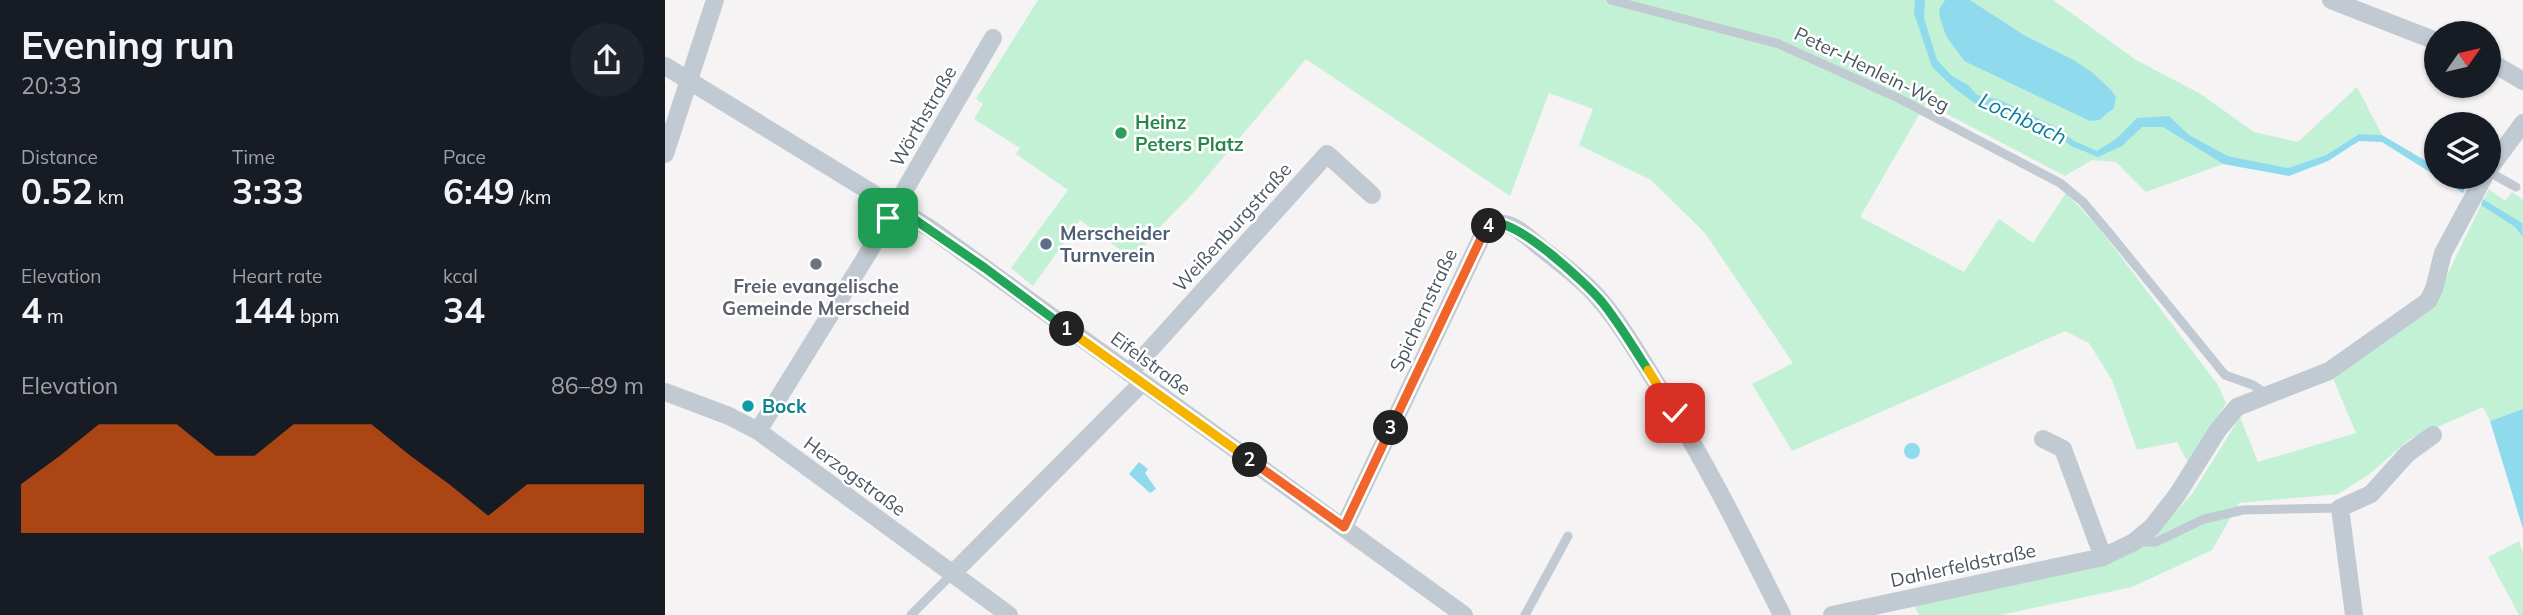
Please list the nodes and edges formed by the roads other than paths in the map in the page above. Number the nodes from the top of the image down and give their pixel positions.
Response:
1 (715, 0) edge
2 (1611, 0) edge
3 (2331, 0) edge
4 (2424, 36) edge
5 (993, 38) dead end
6 (665, 66) edge
7 (2501, 68) edge
8 (688, 80) junction
9 (2523, 81) edge
10 (2523, 123) edge
11 (2501, 152) edge
12 (665, 154) edge
13 (2501, 183) edge
14 (2516, 187) dead end
15 (2476, 189) edge
16 (1372, 195) dead end
17 (895, 206) junction
18 (1135, 378) junction
19 (665, 392) edge
20 (2267, 394) junction
21 (758, 431) junction
22 (2433, 435) dead end
23 (2043, 439) dead end
24 (2340, 508) junction
25 (1344, 527) junction
26 (1568, 536) dead end
27 (2134, 541) junction
28 (2103, 556) junction
29 (953, 573) junction
30 (911, 615) edge
31 (1009, 615) edge
32 (1464, 615) edge
33 (1525, 615) edge
34 (1781, 615) edge
35 (1832, 615) edge
36 (2354, 615) edge

1 - 8 street
2 - 20 lane, Peter-Henlein-Weg
3 - 4 street
5 - 17 street, Wörthstraße
6 - 8 street, Eifelstraße
7 - 9 street
8 - 12 street
8 - 17 street, Eifelstraße
10 - 11 street, Dahlerfeldstraße
13 - 14 lane
15 - 20 street, Dahlerfeldstraße
16 - 18 street, Weißenburgstraße
17 - 18 street, Eifelstraße
17 - 21 street, Wörthstraße
18 - 25 street, Eifelstraße
18 - 29 street, Weißenburgstraße
19 - 21 street, Herzogstraße
20 - 27 street, Dahlerfeldstraße
21 - 29 street, Herzogstraße
22 - 24 street
23 - 28 street
24 - 27 lane
24 - 36 street
25 - 32 street, Eifelstraße
25 - 34 street, Spichernstraße
26 - 33 lane
27 - 28 street, Dahlerfeldstraße
28 - 35 street, Dahlerfeldstraße
29 - 30 lane, Weißenburgstraße
29 - 31 street, Herzogstraße

